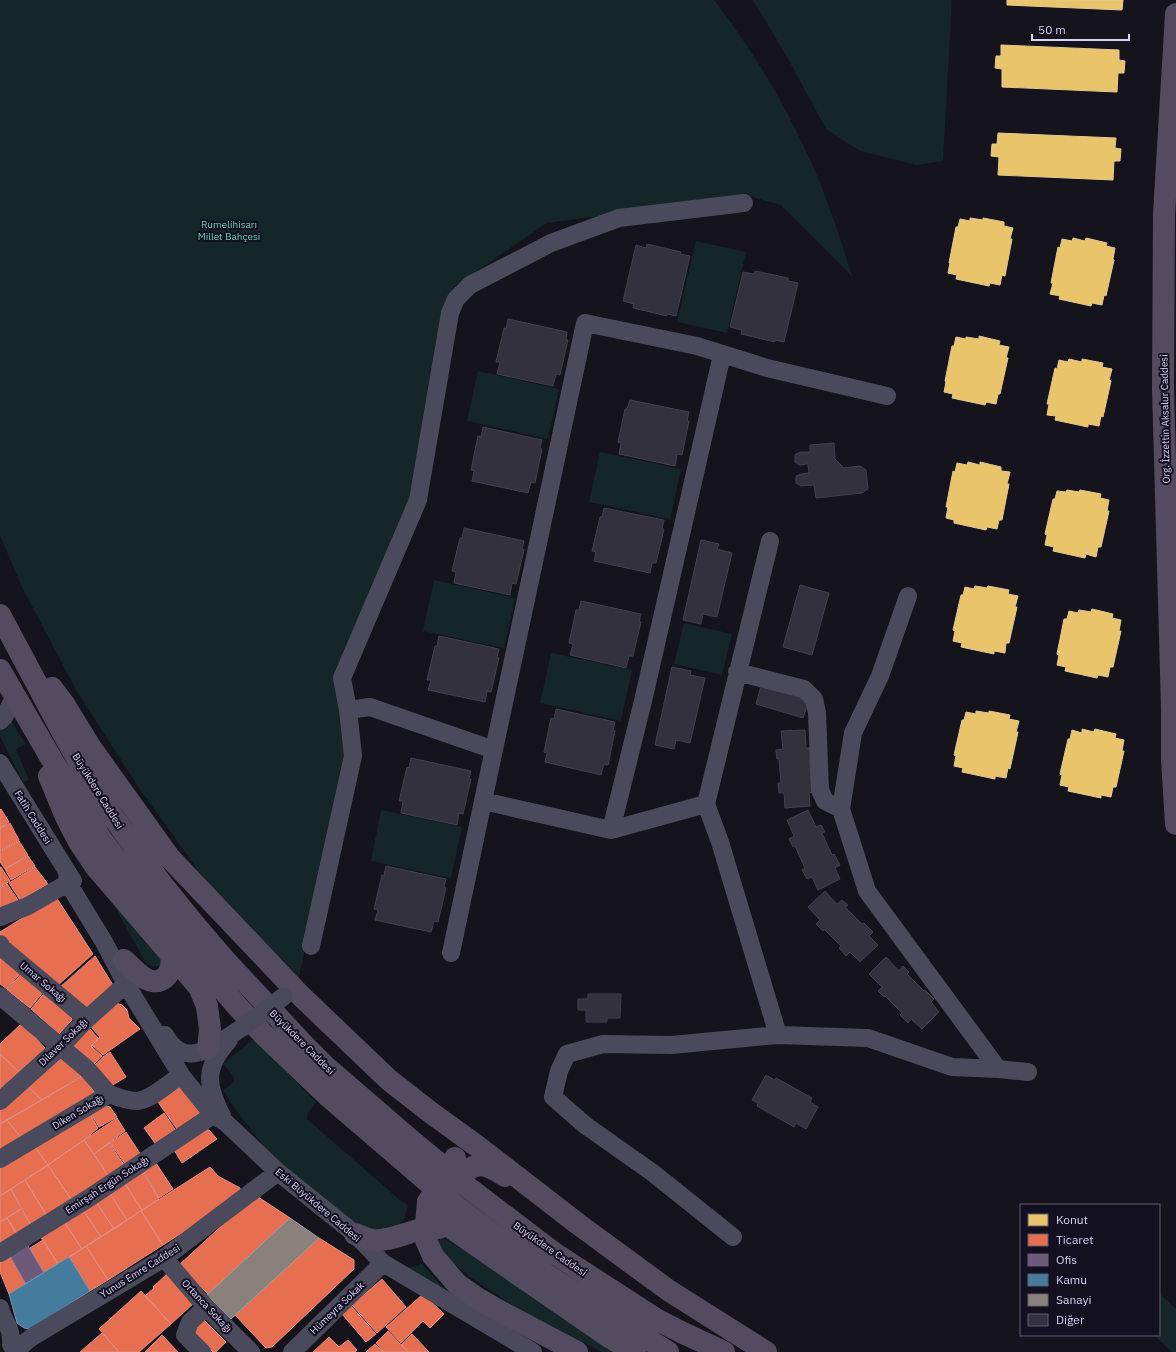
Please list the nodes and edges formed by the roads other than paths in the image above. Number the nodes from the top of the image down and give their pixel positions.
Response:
1 (1176, 14) edge
2 (1175, 54) edge
3 (744, 203) dead end
4 (1170, 313) edge
5 (722, 355) junction
6 (1170, 390) edge
7 (887, 396) dead end
8 (770, 541) dead end
9 (908, 596) dead end
10 (0, 615) edge
11 (1173, 646) edge
12 (17, 648) junction
13 (0, 670) edge
14 (737, 672) junction
15 (15, 696) junction
16 (1174, 708) edge
17 (348, 710) junction
18 (0, 721) edge
19 (38, 736) junction
20 (494, 750) junction
21 (1174, 760) edge
22 (0, 763) edge
23 (483, 800) junction
24 (706, 804) junction
25 (841, 809) junction
26 (1176, 824) edge
27 (611, 830) junction
28 (67, 878) junction
29 (28, 906) junction
30 (0, 917) edge
31 (0, 927) edge
32 (0, 944) edge
33 (311, 946) dead end
34 (170, 953) junction
35 (451, 953) dead end
36 (124, 960) junction
37 (126, 984) junction
38 (0, 996) edge
39 (292, 996) junction
40 (87, 1019) junction
41 (242, 1027) junction
42 (778, 1035) junction
43 (60, 1047) junction
44 (208, 1049) junction
45 (998, 1069) junction
46 (1028, 1072) dead end
47 (181, 1075) junction
48 (109, 1094) junction
49 (0, 1101) edge
50 (430, 1112) junction
51 (219, 1118) junction
52 (0, 1159) edge
53 (460, 1165) junction
54 (278, 1172) junction
55 (539, 1195) junction
56 (436, 1201) junction
57 (426, 1229) junction
58 (454, 1230) junction
59 (355, 1234) junction
60 (403, 1235) junction
61 (733, 1237) dead end
62 (0, 1253) edge
63 (164, 1258) junction
64 (383, 1264) junction
65 (206, 1307) junction
66 (0, 1310) edge
67 (11, 1346) edge
68 (202, 1352) edge
69 (251, 1352) edge
70 (292, 1352) edge
71 (533, 1352) edge
72 (577, 1352) edge
73 (636, 1352) edge
74 (668, 1352) edge
75 (724, 1352) edge
76 (766, 1352) edge

1 - 2 main road, Org. İzzettin Aksalur Caddesi
2 - 4 main road, Org. İzzettin Aksalur Caddesi
3 - 17 street
4 - 6 main road, Org. İzzettin Aksalur Caddesi
5 - 7 street
5 - 20 street
5 - 27 street
6 - 11 main road, Org. İzzettin Aksalur Caddesi
8 - 14 street
9 - 25 street
10 - 12 main road, Büyükdere Caddesi
11 - 16 main road, Org. İzzettin Aksalur Caddesi
12 - 39 main road
12 - 75 main road, Büyükdere Caddesi
13 - 15 main road, Büyükdere Caddesi
14 - 24 street
14 - 25 street
15 - 18 street
15 - 19 main road, Büyükdere Caddesi
16 - 21 main road, Org. İzzettin Aksalur Caddesi
17 - 20 street
17 - 33 street
19 - 34 main road
19 - 74 main road, Büyükdere Caddesi
20 - 23 street
21 - 26 main road, Org. İzzettin Aksalur Caddesi
22 - 28 street, Fatih Caddesi
23 - 27 street
23 - 35 street
24 - 27 street
24 - 42 street
25 - 45 street
28 - 29 street
28 - 36 street
28 - 37 street, Eski Büyükdere Caddesi
29 - 30 street
29 - 31 street
32 - 40 street, Umar Sokağı
34 - 36 main road
34 - 44 main road
36 - 44 street
37 - 40 street, Dilaver Sokağı
37 - 47 street, Eski Büyükdere Caddesi
38 - 43 street
39 - 41 street, bridge
39 - 50 main road
40 - 43 street, Dilaver Sokağı
41 - 44 street
41 - 51 street
42 - 45 street
42 - 61 street
43 - 48 street
43 - 49 street, Dilaver Sokağı
44 - 51 street
45 - 46 street
47 - 48 street, Diken Sokağı
47 - 51 street, Eski Büyükdere Caddesi
48 - 52 street, Diken Sokağı
50 - 53 main road
50 - 55 main road
51 - 54 street, Eski Büyükdere Caddesi
51 - 62 street, Emirşah Ergün Sokağı
53 - 55 main road
53 - 56 main road, bridge
54 - 59 street, Eski Büyükdere Caddesi
54 - 63 street, Yunus Emre Caddesi
55 - 76 main road
56 - 57 main road
56 - 58 main road
56 - 60 main road
57 - 58 main road
57 - 60 main road
57 - 72 main road
58 - 73 main road
59 - 60 main road
59 - 64 street, Eski Büyükdere Caddesi
63 - 65 street, Ortanca Sokağı
63 - 67 street, Yunus Emre Caddesi
64 - 70 street, Hümeyra Sokak
64 - 71 street, Eski Büyükdere Caddesi
65 - 68 street
65 - 69 street, Ortanca Sokağı
66 - 67 street

